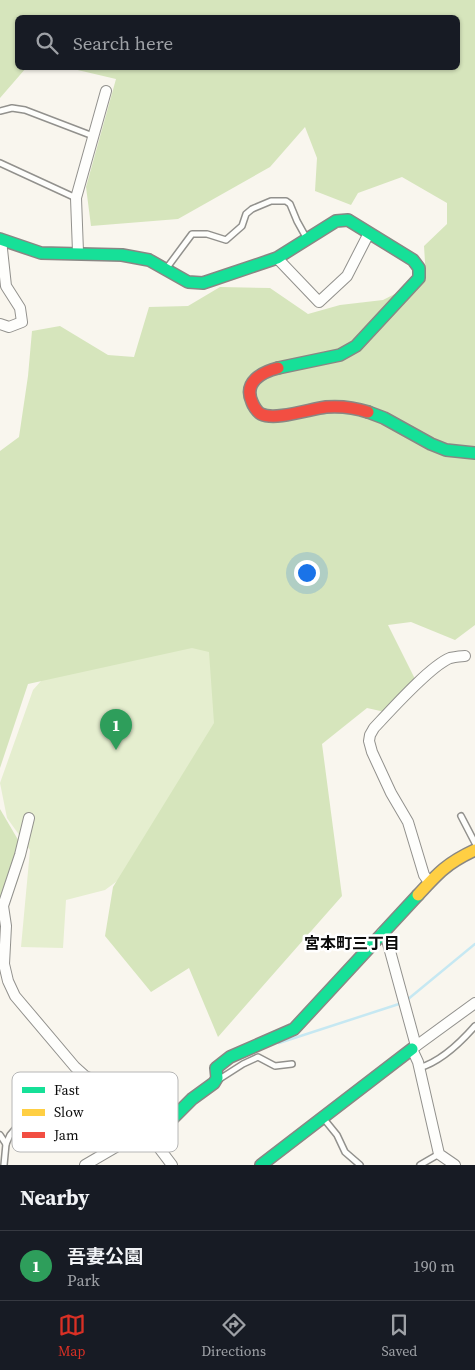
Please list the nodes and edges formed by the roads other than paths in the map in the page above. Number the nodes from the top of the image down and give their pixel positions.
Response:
1 (106, 91) dead end
2 (0, 110) edge
3 (93, 136) junction
4 (0, 163) edge
5 (76, 198) junction
6 (369, 233) junction
7 (308, 239) junction
8 (0, 240) edge
9 (78, 252) junction
10 (277, 258) junction
11 (166, 269) junction
12 (0, 324) edge
13 (475, 453) edge
14 (465, 656) dead end
15 (461, 816) dead end
16 (29, 818) dead end
17 (475, 843) edge
18 (475, 850) edge
19 (429, 882) junction
20 (382, 933) junction
21 (475, 1003) edge
22 (475, 1026) edge
23 (414, 1047) junction
24 (292, 1064) dead end
25 (420, 1068) junction
26 (81, 1072) edge
27 (216, 1077) junction
28 (178, 1113) edge
29 (323, 1118) junction
30 (12, 1133) edge
31 (0, 1135) edge
32 (6, 1144) junction
33 (110, 1152) edge
34 (162, 1152) edge
35 (439, 1154) junction
36 (4, 1165) edge
37 (85, 1165) edge
38 (172, 1165) edge
39 (261, 1165) edge
40 (360, 1165) edge
41 (420, 1165) edge
42 (455, 1165) edge

1 - 3 street
2 - 3 lane
3 - 5 street
4 - 5 lane
5 - 9 street
6 - 7 street
6 - 10 street
6 - 13 street
7 - 10 street
7 - 11 lane
8 - 9 street
8 - 12 street
9 - 11 street
10 - 11 street
14 - 19 street
15 - 17 lane
16 - 26 street
18 - 19 street
19 - 20 street
20 - 23 street
20 - 27 street
21 - 23 street
22 - 25 lane
23 - 25 street
23 - 29 street
24 - 27 lane
25 - 35 street
27 - 28 street
29 - 39 street
29 - 40 lane
30 - 32 lane
31 - 32 lane
32 - 36 lane
33 - 37 street
34 - 38 street
35 - 41 lane
35 - 42 street

